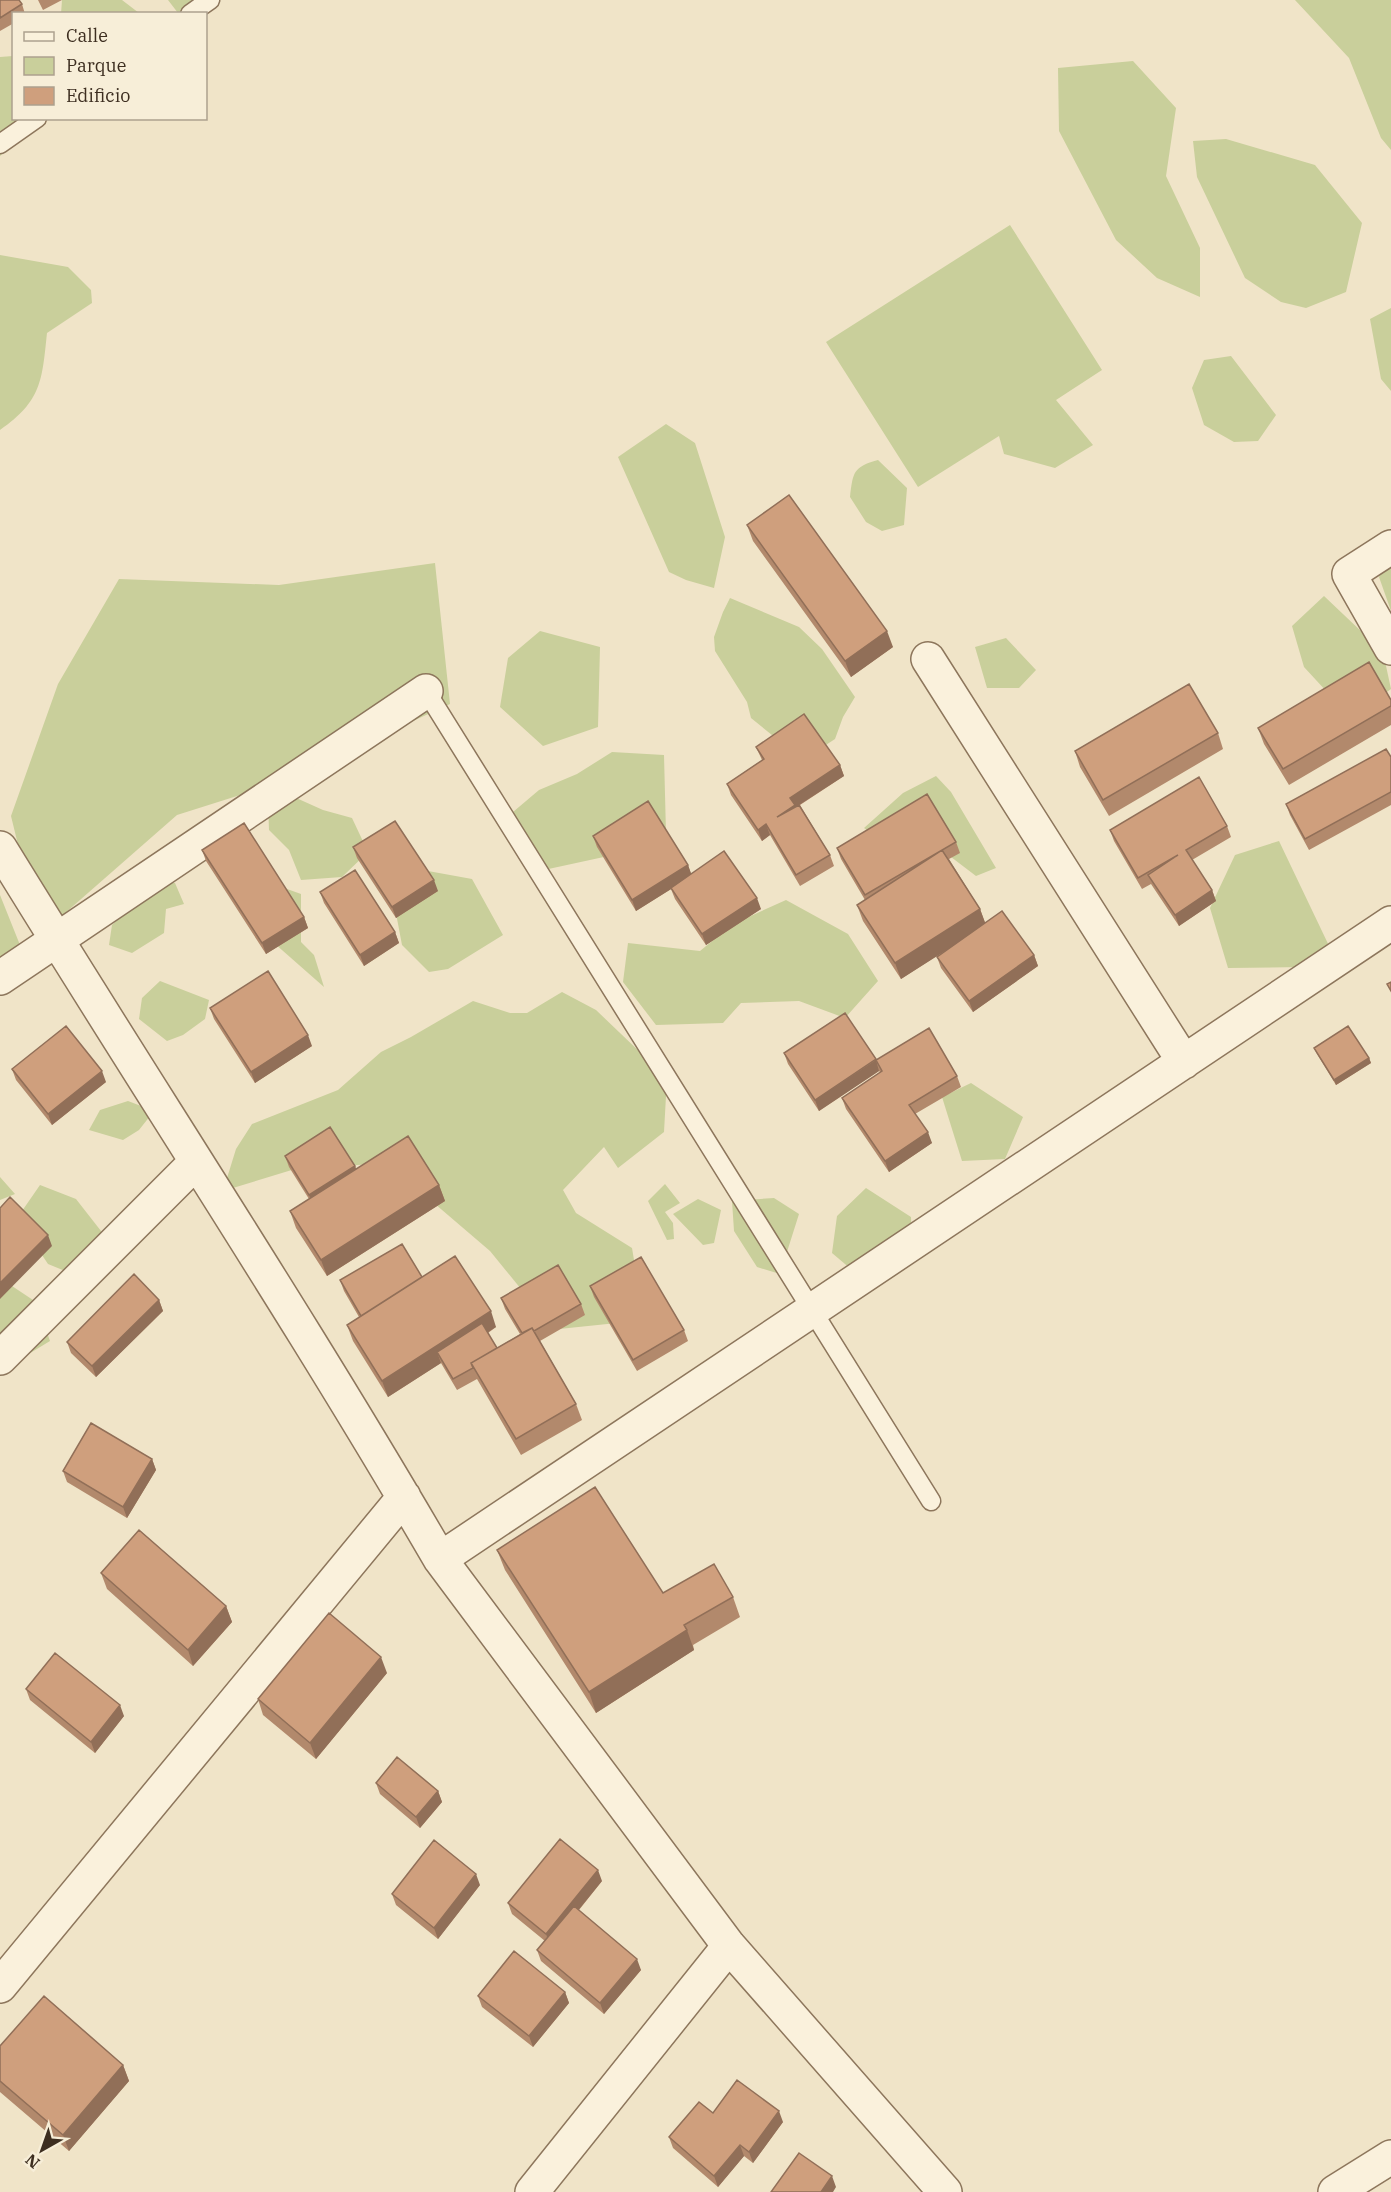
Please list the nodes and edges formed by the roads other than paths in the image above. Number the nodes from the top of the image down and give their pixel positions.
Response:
1 (210, 0) edge
2 (193, 12) edge
3 (34, 120) edge
4 (0, 144) edge
5 (1391, 547) edge
6 (1391, 648) edge
7 (927, 659) dead end
8 (426, 691) joint
9 (0, 848) edge
10 (1391, 923) edge
11 (56, 939) junction
12 (0, 978) edge
13 (1184, 1062) junction
14 (196, 1161) junction
15 (812, 1310) junction
16 (0, 1358) edge
17 (404, 1497) junction
18 (932, 1502) dead end
19 (440, 1559) junction
20 (729, 1946) junction
21 (0, 1986) edge
22 (1391, 2157) edge
23 (532, 2192) edge
24 (945, 2192) edge
25 (1335, 2192) edge

1 - 2 lane
3 - 4 lane
5 - 6 street
7 - 13 street
8 - 11 street
8 - 15 lane
9 - 11 street
10 - 13 street
11 - 12 street
11 - 14 street
13 - 15 street
14 - 16 street
14 - 17 street
15 - 18 lane
15 - 19 street
17 - 19 street
17 - 21 street
19 - 20 street
20 - 23 street
20 - 24 street
22 - 25 street

